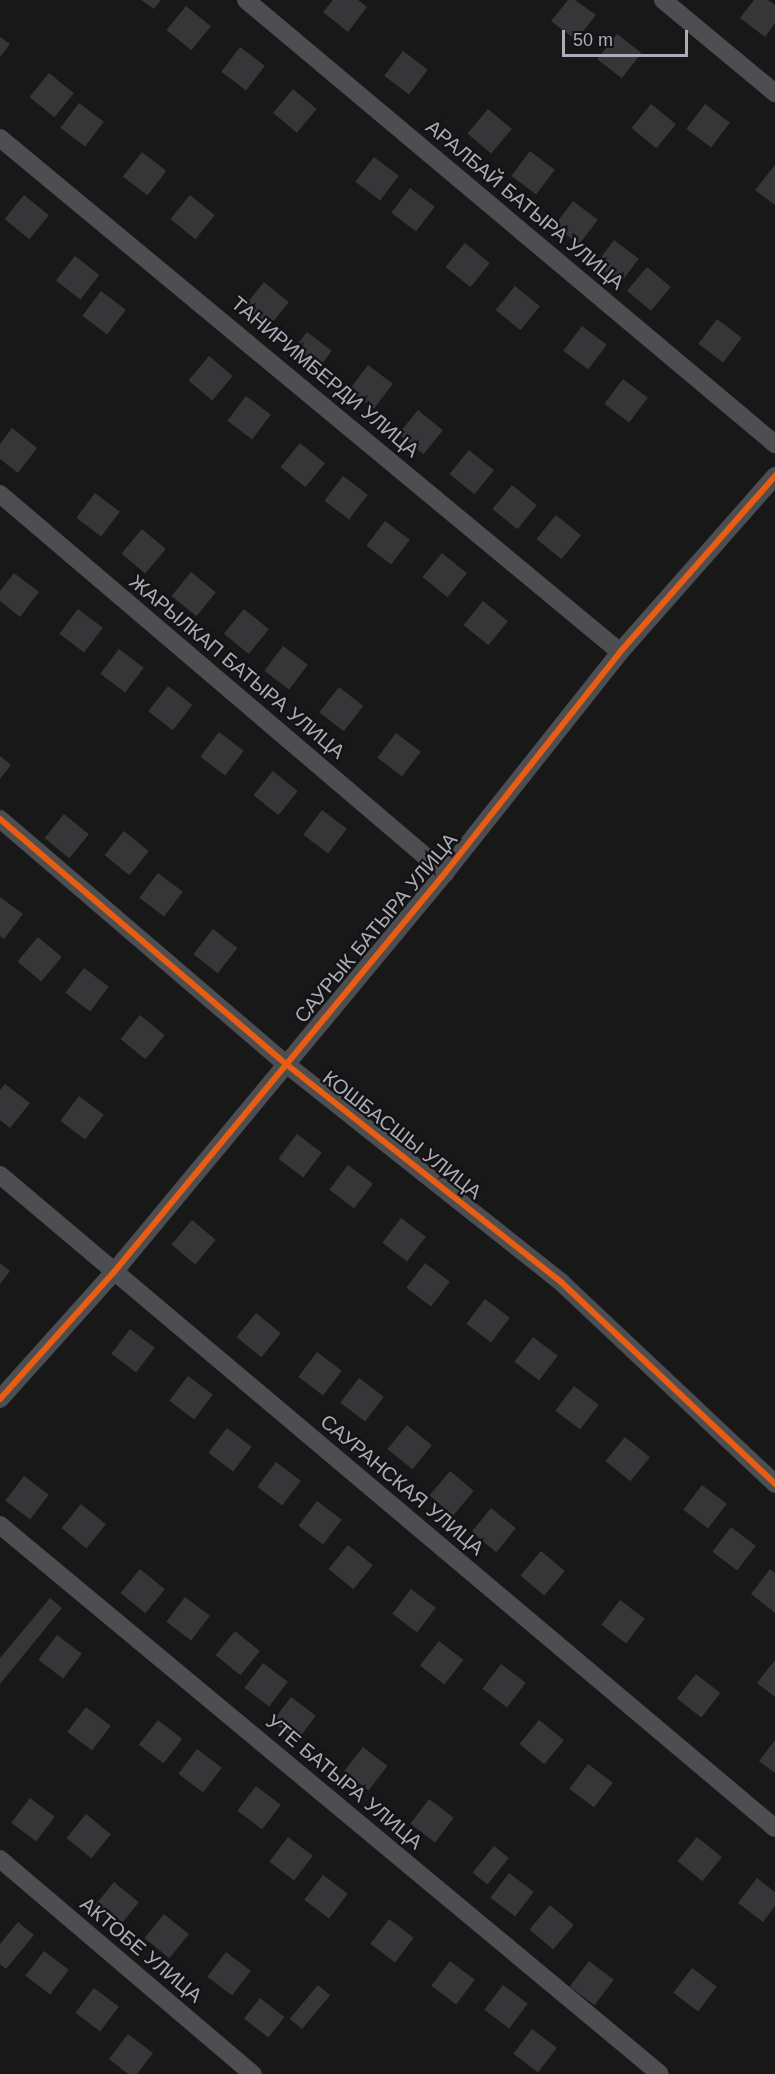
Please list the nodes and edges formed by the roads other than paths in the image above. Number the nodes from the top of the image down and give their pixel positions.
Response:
1 (246, 0) edge
2 (663, 0) edge
3 (775, 93) edge
4 (0, 138) edge
5 (775, 444) edge
6 (775, 476) edge
7 (0, 494) edge
8 (620, 652) junction
9 (0, 819) edge
10 (445, 873) junction
11 (286, 1064) junction
12 (0, 1175) edge
13 (114, 1272) junction
14 (0, 1399) edge
15 (775, 1484) edge
16 (0, 1524) edge
17 (775, 1828) edge
18 (0, 1859) edge
19 (253, 2074) edge
20 (660, 2074) edge

1 - 5 street, АРАЛБАЙ БАТЫРА УЛИЦА
2 - 3 street
4 - 8 street, ТАНИРИМБЕРДИ УЛИЦА
6 - 8 street, САУРЫК БАТЫРА УЛИЦА
7 - 10 street, ЖАРЫЛКАП БАТЫРА УЛИЦА
8 - 10 street, САУРЫК БАТЫРА УЛИЦА
9 - 11 street, КОШБАСШЫ УЛИЦА
10 - 11 street, САУРЫК БАТЫРА УЛИЦА
11 - 13 street, САУРЫК БАТЫРА УЛИЦА
11 - 15 street, КОШБАСШЫ УЛИЦА
12 - 13 street, САУРАНСКАЯ УЛИЦА
13 - 14 street, САУРЫК БАТЫРА УЛИЦА
13 - 17 street, САУРАНСКАЯ УЛИЦА
16 - 20 street, УТЕ БАТЫРА УЛИЦА
18 - 19 street, АКТОБЕ УЛИЦА

